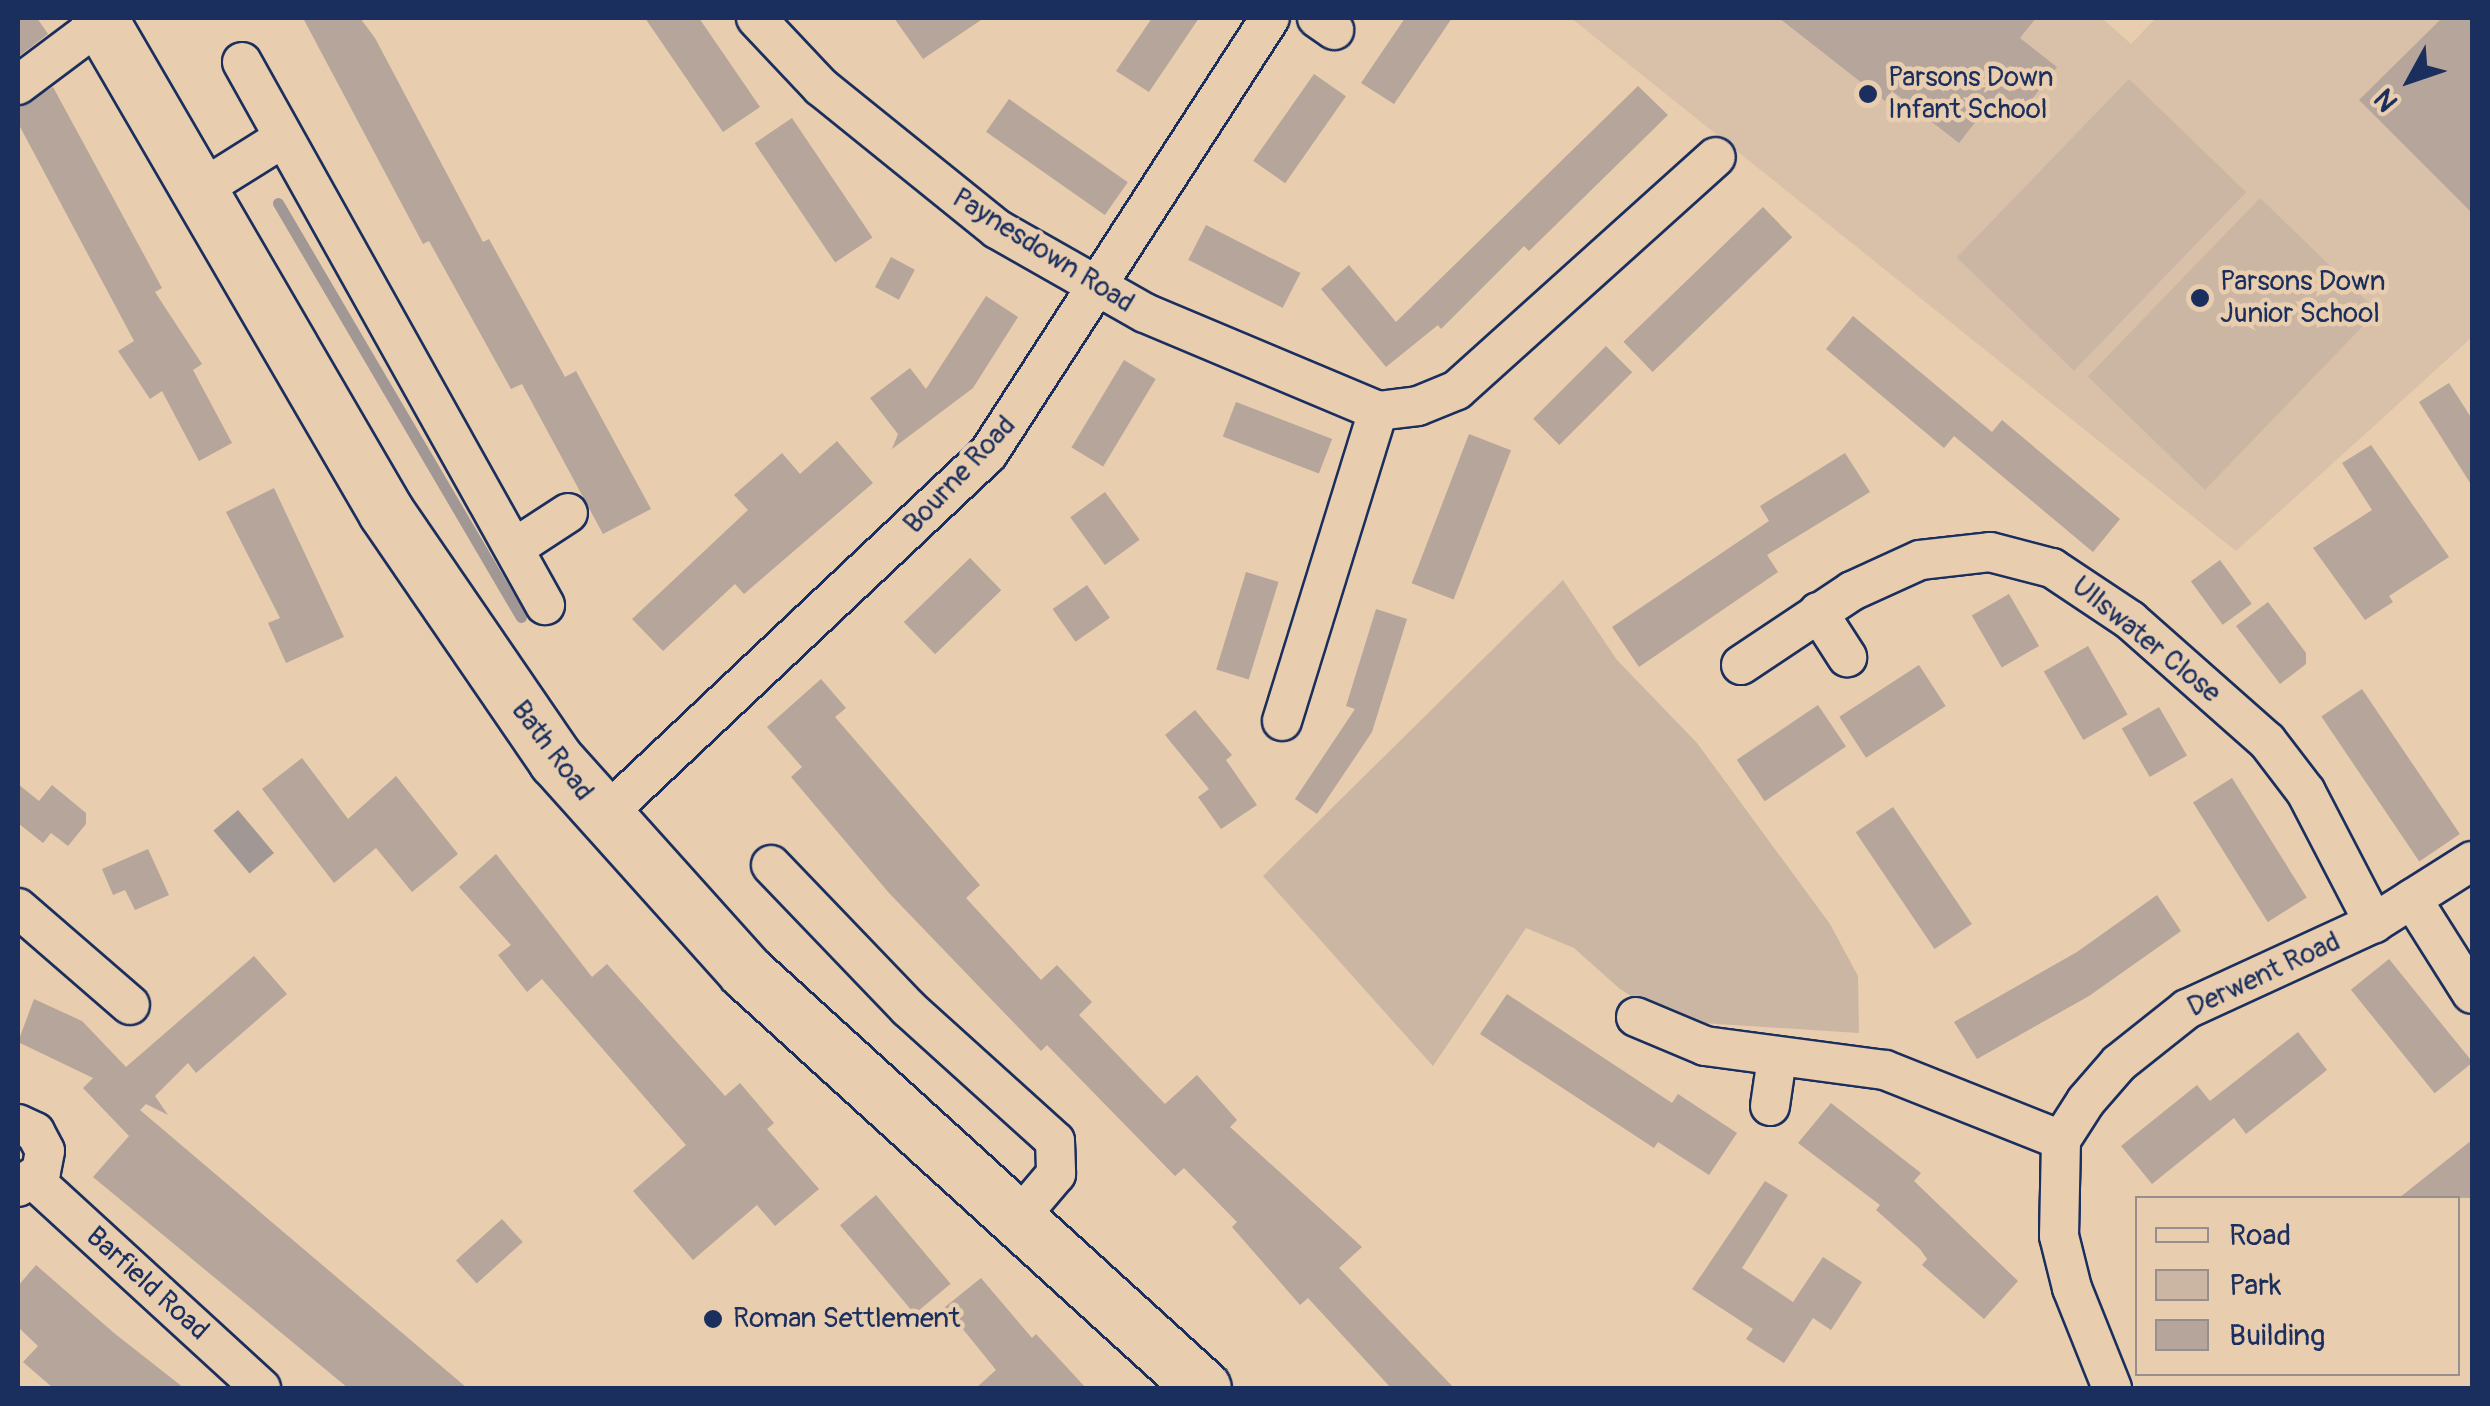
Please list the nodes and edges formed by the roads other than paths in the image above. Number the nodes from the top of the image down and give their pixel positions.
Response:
1 (756, 18) edge
2 (1270, 18) edge
3 (100, 20) edge
4 (242, 62) dead end
5 (18, 84) edge
6 (283, 138) junction
7 (1716, 157) dead end
8 (197, 192) junction
9 (1100, 288) junction
10 (1378, 411) junction
11 (568, 514) dead end
12 (516, 547) junction
13 (545, 605) dead end
14 (1818, 612) junction
15 (1847, 657) dead end
16 (1741, 665) dead end
17 (1282, 721) dead end
18 (603, 817) junction
19 (2472, 861) edge
20 (771, 865) dead end
21 (2412, 899) junction
22 (18, 908) edge
23 (2374, 923) junction
24 (2472, 994) edge
25 (130, 1005) dead end
26 (1636, 1017) dead end
27 (1777, 1058) junction
28 (1770, 1106) dead end
29 (18, 1124) edge
30 (2061, 1140) junction
31 (26, 1184) edge
32 (1017, 1220) junction
33 (261, 1388) edge
34 (1203, 1388) edge
35 (2112, 1388) edge

1 - 9 street, Paynesdown Road
2 - 9 street, Bourne Road
3 - 5 street
3 - 8 main road, Bath Road
4 - 6 street
6 - 8 street
6 - 12 street
7 - 10 street
8 - 18 main road, Bath Road
9 - 10 street, Paynesdown Road
9 - 18 street, Bourne Road
10 - 17 street
11 - 12 street
12 - 13 street
14 - 15 street
14 - 16 street, Ullswater Close
14 - 23 street, Ullswater Close
18 - 32 main road, Bath Road
19 - 21 street, Derwent Road
20 - 32 street
21 - 23 street, Derwent Road
21 - 24 street
22 - 25 street
23 - 30 street, Derwent Road
26 - 27 street
27 - 28 street
27 - 30 street
29 - 31 street, Barfield Road
30 - 35 street
31 - 33 street, Barfield Road
32 - 34 main road, Bath Road

